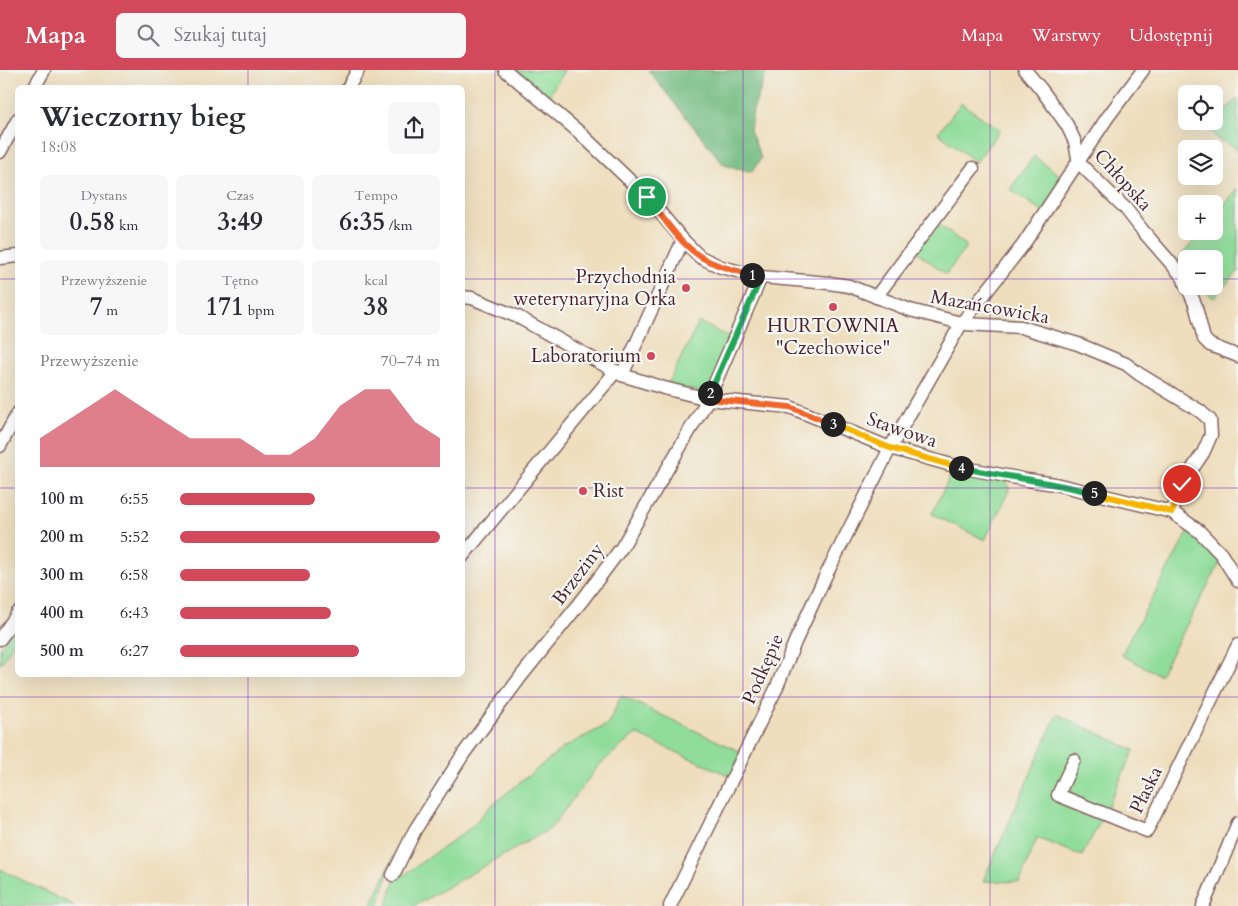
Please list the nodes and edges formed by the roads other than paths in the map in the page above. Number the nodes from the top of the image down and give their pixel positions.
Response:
1 (44, 70) edge
2 (358, 70) edge
3 (505, 70) edge
4 (1025, 70) edge
5 (1143, 70) edge
6 (36, 85) edge
7 (350, 85) edge
8 (15, 124) edge
9 (0, 152) edge
10 (1079, 163) junction
11 (973, 168) dead end
12 (683, 240) junction
13 (15, 256) edge
14 (0, 258) edge
15 (1178, 274) edge
16 (761, 278) junction
17 (1191, 295) edge
18 (465, 297) edge
19 (876, 297) junction
20 (961, 324) junction
21 (1238, 356) edge
22 (619, 373) junction
23 (708, 399) junction
24 (15, 418) edge
25 (0, 446) edge
26 (890, 448) junction
27 (1172, 512) junction
28 (465, 553) edge
29 (1238, 581) edge
30 (15, 617) edge
31 (0, 639) edge
32 (1238, 645) edge
33 (1074, 760) dead end
34 (1238, 823) edge
35 (393, 874) dead end
36 (670, 906) edge
37 (1203, 906) edge

1 - 6 street
2 - 7 street
3 - 12 street, Mazańcowicka
4 - 10 street, Chłopska
5 - 10 street, Podkępie
8 - 9 street
10 - 15 street, Chłopska
10 - 20 street, Podkępie
11 - 19 street
12 - 16 street, Mazańcowicka
12 - 22 street
13 - 14 street
16 - 19 street, Mazańcowicka
16 - 23 street, Brzeziny
17 - 21 street, Chłopska
18 - 22 street, Stawowa
19 - 20 street, Mazańcowicka
20 - 26 street, Podkępie
20 - 27 street, Mazańcowicka
22 - 23 street, Stawowa
22 - 28 street
23 - 26 street, Stawowa
23 - 35 street, Brzeziny
24 - 25 street
26 - 27 street, Stawowa
26 - 36 street, Podkępie
27 - 29 street
30 - 31 street
32 - 33 street, Płaska
34 - 37 street

